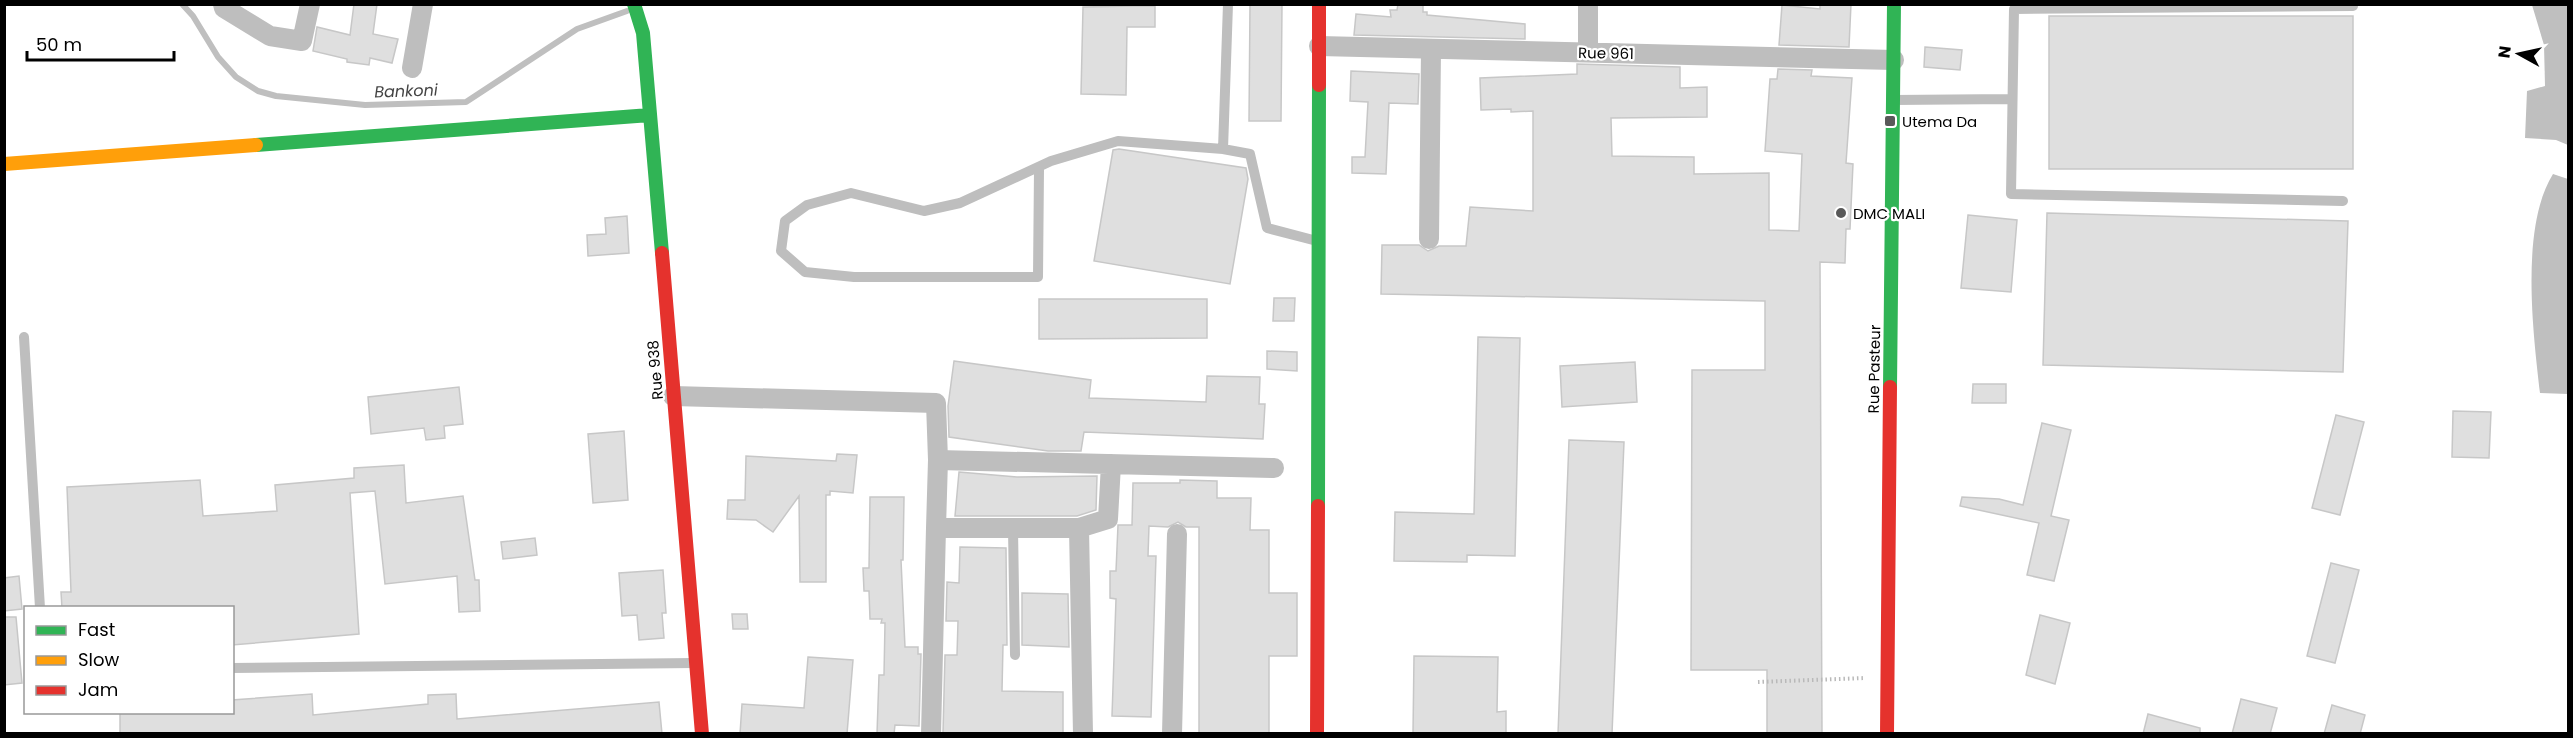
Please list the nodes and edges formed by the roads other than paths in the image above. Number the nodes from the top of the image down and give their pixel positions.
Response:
1 (223, 4) edge
2 (310, 4) edge
3 (423, 4) edge
4 (634, 4) edge
5 (1228, 4) edge
6 (1319, 4) edge
7 (1588, 4) edge
8 (1894, 4) edge
9 (2353, 6) edge
10 (1319, 46) junction
11 (1431, 49) junction
12 (1588, 52) junction
13 (1894, 60) junction
14 (412, 68) dead end
15 (2012, 99) junction
16 (1893, 100) junction
17 (650, 114) junction
18 (1223, 150) junction
19 (4, 165) edge
20 (1038, 168) junction
21 (2343, 201) dead end
22 (1430, 239) dead end
23 (1318, 241) junction
24 (24, 337) dead end
25 (674, 396) junction
26 (938, 460) junction
27 (1111, 464) junction
28 (1274, 468) dead end
29 (936, 528) junction
30 (1013, 528) junction
31 (1079, 528) junction
32 (1177, 534) dead end
33 (40, 606) edge
34 (1015, 655) dead end
35 (696, 663) junction
36 (234, 668) edge
37 (702, 734) edge
38 (931, 734) edge
39 (1083, 734) edge
40 (1172, 734) edge
41 (1317, 734) edge
42 (1887, 734) edge

1 - 2 street
3 - 14 street
4 - 17 street, Rue 938
5 - 18 lane
6 - 10 street
7 - 12 street
8 - 13 street, Rue Pasteur
9 - 15 lane
10 - 11 street, Rue 961
10 - 23 street
11 - 12 street, Rue 961
11 - 22 street
12 - 13 street, Rue 961
13 - 16 street, Rue Pasteur
15 - 16 lane
15 - 21 lane
16 - 42 street, Rue Pasteur
17 - 19 street
17 - 25 street, Rue 938
18 - 20 lane
18 - 23 lane
20 - 20 lane
23 - 41 street
24 - 33 lane
25 - 26 street
25 - 35 street, Rue 938
26 - 27 street
26 - 29 street
27 - 28 street
27 - 31 street
29 - 30 street
29 - 38 street
30 - 31 street
30 - 34 lane
31 - 39 street
32 - 40 street
35 - 36 lane
35 - 37 street, Rue 938

